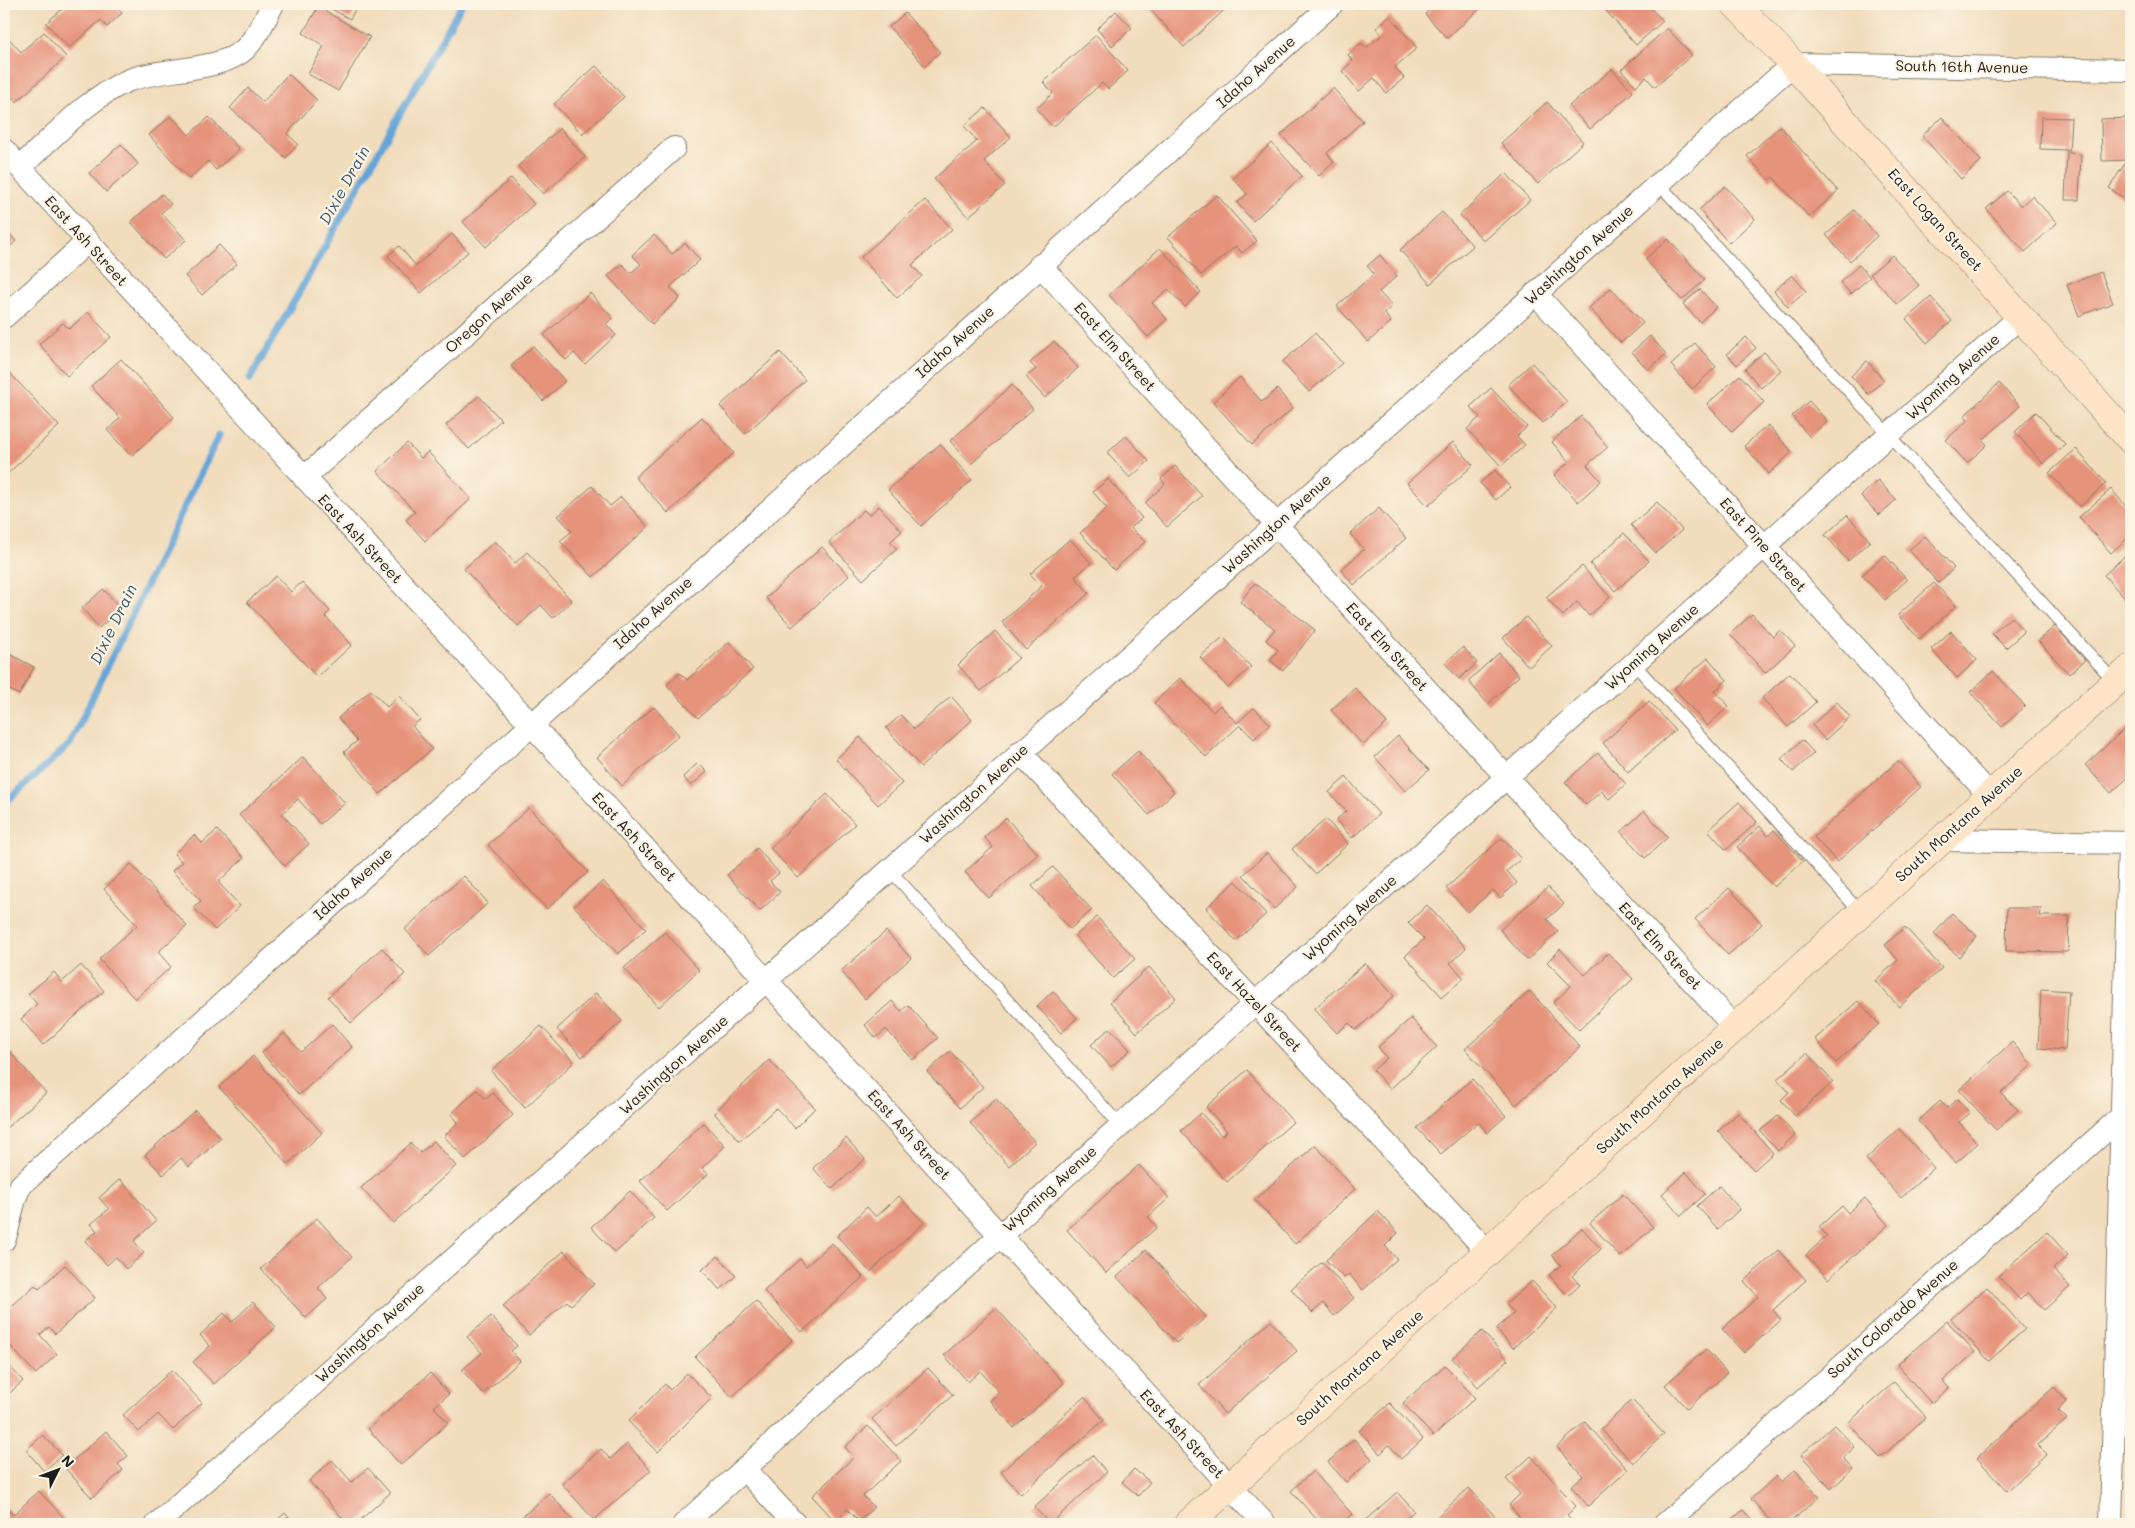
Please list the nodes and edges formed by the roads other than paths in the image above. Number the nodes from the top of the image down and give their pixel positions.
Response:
1 (273, 4) edge
2 (1332, 4) edge
3 (1735, 4) edge
4 (1793, 64) junction
5 (2131, 70) edge
6 (674, 148) dead end
7 (4, 150) edge
8 (20, 167) junction
9 (1659, 184) junction
10 (87, 242) junction
11 (1040, 265) junction
12 (1536, 294) junction
13 (2021, 316) junction
14 (4, 317) edge
15 (1890, 434) junction
16 (2131, 440) edge
17 (304, 478) junction
18 (1277, 525) junction
19 (1764, 546) junction
20 (1634, 664) junction
21 (2123, 675) edge
22 (530, 724) junction
23 (1020, 752) junction
24 (1506, 779) junction
25 (1990, 796) junction
26 (1942, 840) junction
27 (2130, 844) edge
28 (890, 870) junction
29 (1861, 913) junction
30 (768, 981) junction
31 (1255, 1003) junction
32 (1735, 1028) junction
33 (2122, 1116) junction
34 (1120, 1125) junction
35 (8, 1197) edge
36 (1000, 1235) junction
37 (4, 1240) edge
38 (1488, 1252) junction
39 (745, 1470) junction
40 (1230, 1486) junction
41 (157, 1524) edge
42 (684, 1524) edge
43 (795, 1524) edge
44 (1188, 1524) edge
45 (1265, 1524) edge
46 (1665, 1524) edge
47 (2110, 1524) edge

1 - 8 street
2 - 11 street, Idaho Avenue
3 - 4 street, East Logan Street
4 - 5 street, South 16th Avenue
4 - 9 street, Washington Avenue
4 - 13 street, East Logan Street
6 - 17 street, Oregon Avenue
7 - 8 street, East Ash Street
8 - 10 street, East Ash Street
9 - 12 street, Washington Avenue
9 - 15 lane
10 - 14 street
10 - 17 street, East Ash Street
11 - 18 street, East Elm Street
11 - 22 street, Idaho Avenue
12 - 18 street, Washington Avenue
12 - 19 street, East Pine Street
13 - 15 street, Wyoming Avenue
13 - 16 street, East Logan Street
15 - 19 street, Wyoming Avenue
15 - 21 lane
17 - 22 street, East Ash Street
18 - 23 street, Washington Avenue
18 - 24 street, East Elm Street
19 - 20 street, Wyoming Avenue
19 - 25 street, East Pine Street
20 - 24 street, Wyoming Avenue
20 - 29 lane
21 - 25 street, South Montana Avenue
22 - 30 street, East Ash Street
22 - 35 street, Idaho Avenue
23 - 28 street, Washington Avenue
23 - 31 street, East Hazel Street
24 - 31 street, Wyoming Avenue
24 - 32 street, East Elm Street
25 - 26 street, South Montana Avenue
26 - 27 street
26 - 29 street, South Montana Avenue
27 - 33 street
28 - 30 street, Washington Avenue
28 - 34 lane
29 - 32 street, South Montana Avenue
30 - 36 street, East Ash Street
30 - 41 street, Washington Avenue
31 - 34 street, Wyoming Avenue
31 - 38 street, East Hazel Street
32 - 38 street, South Montana Avenue
33 - 46 street, South Colorado Avenue
33 - 47 street
34 - 36 street, Wyoming Avenue
35 - 37 street, Idaho Avenue
36 - 39 street, Wyoming Avenue
36 - 40 street, East Ash Street
38 - 40 street, South Montana Avenue
39 - 42 street, Wyoming Avenue
39 - 43 street
40 - 44 street, South Montana Avenue
40 - 45 street, East Ash Street

